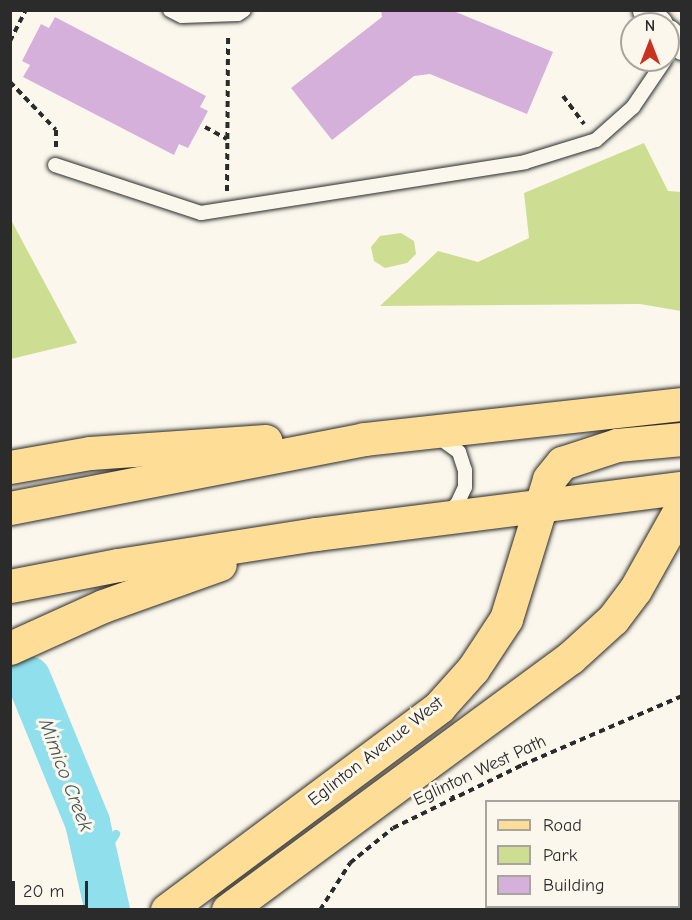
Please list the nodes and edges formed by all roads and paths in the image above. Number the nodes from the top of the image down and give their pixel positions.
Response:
1 (26, 10) edge
2 (170, 10) edge
3 (244, 10) edge
4 (228, 15) junction
5 (10, 41) edge
6 (653, 72) edge
7 (10, 82) edge
8 (563, 96) dead end
9 (205, 127) dead end
10 (227, 139) junction
11 (596, 140) junction
12 (55, 165) joint
13 (227, 208) junction
14 (681, 404) edge
15 (425, 430) junction
16 (364, 439) junction
17 (681, 439) edge
18 (10, 467) edge
19 (681, 488) edge
20 (540, 506) junction
21 (681, 506) edge
22 (10, 508) edge
23 (442, 518) junction
24 (316, 534) junction
25 (10, 586) edge
26 (10, 648) edge
27 (681, 696) edge
28 (448, 786) dead end
29 (453, 798) junction
30 (171, 906) edge
31 (228, 909) edge
32 (320, 909) edge

1 - 5 path
2 - 4 lane
3 - 4 lane
4 - 10 path
6 - 11 lane
7 - 12 path
8 - 11 path
9 - 10 path
10 - 13 path
11 - 13 lane
12 - 13 lane
14 - 15 main road
15 - 16 main road
15 - 23 lane
16 - 18 main road
16 - 22 main road
17 - 20 main road, Eglinton Avenue West
19 - 20 main road
20 - 23 main road
20 - 30 main road, Eglinton Avenue West
21 - 31 main road, Eglinton Avenue West
23 - 24 main road
24 - 25 main road
24 - 26 main road
27 - 29 path, Eglinton West Path
28 - 29 path
29 - 32 path, Eglinton West Path

